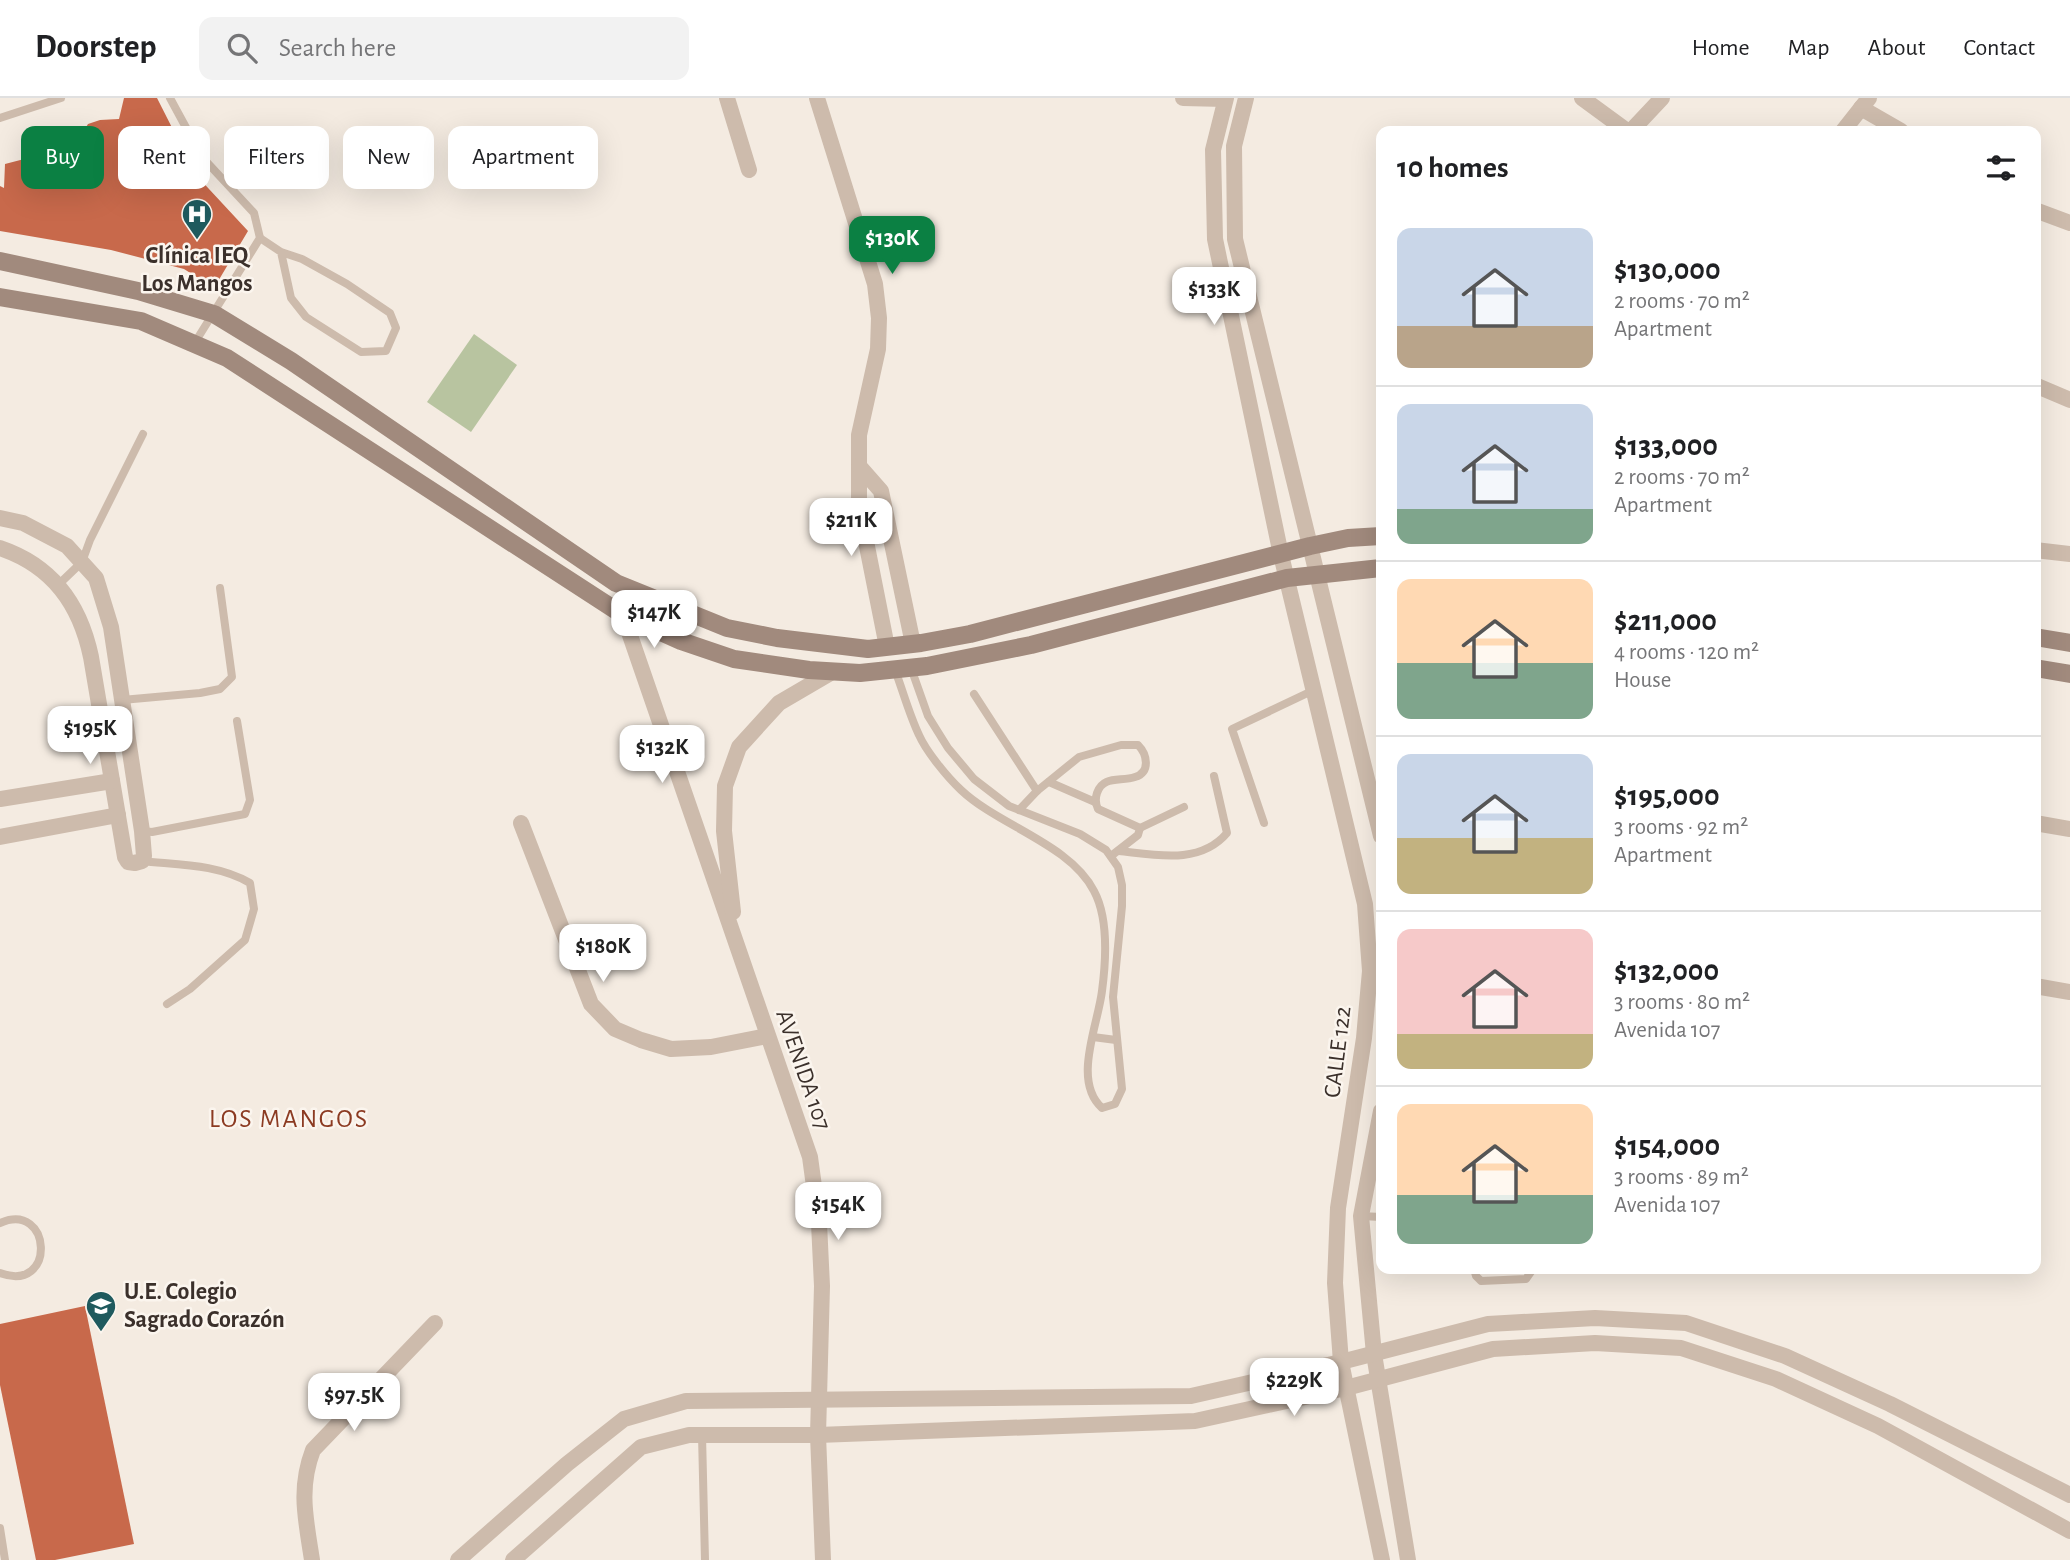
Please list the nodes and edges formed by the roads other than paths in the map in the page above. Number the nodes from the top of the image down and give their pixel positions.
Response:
1 (61, 98) edge
2 (170, 98) edge
3 (727, 98) edge
4 (817, 98) edge
5 (1184, 98) edge
6 (1246, 98) edge
7 (1581, 98) edge
8 (1662, 98) edge
9 (1225, 99) edge
10 (1865, 103) edge
11 (0, 118) edge
12 (1622, 126) edge
13 (1634, 126) edge
14 (1847, 126) edge
15 (1895, 126) edge
16 (749, 170) dead end
17 (2041, 212) edge
18 (2070, 223) edge
19 (260, 239) junction
20 (282, 252) junction
21 (0, 261) edge
22 (0, 297) edge
23 (214, 314) junction
24 (194, 345) junction
25 (2041, 388) edge
26 (2070, 400) edge
27 (143, 434) dead end
28 (859, 466) junction
29 (0, 518) edge
30 (1376, 536) edge
31 (1310, 546) junction
32 (0, 548) edge
33 (2041, 551) edge
34 (2070, 554) edge
35 (1281, 555) junction
36 (82, 562) junction
37 (1376, 569) edge
38 (1318, 576) junction
39 (1287, 578) junction
40 (58, 585) junction
41 (220, 588) dead end
42 (623, 615) junction
43 (2041, 638) edge
44 (2070, 643) edge
45 (913, 644) junction
46 (887, 647) junction
47 (903, 669) junction
48 (2041, 669) edge
49 (832, 672) junction
50 (2070, 674) edge
51 (1314, 690) junction
52 (974, 694) dead end
53 (121, 700) junction
54 (237, 721) dead end
55 (1214, 776) dead end
56 (112, 781) junction
57 (1049, 782) junction
58 (1037, 790) junction
59 (0, 799) edge
60 (1095, 802) junction
61 (1184, 807) dead end
62 (1019, 810) junction
63 (118, 815) junction
64 (1376, 815) edge
65 (521, 823) dead end
66 (1264, 823) dead end
67 (2041, 824) edge
68 (1140, 828) junction
69 (2070, 829) edge
70 (142, 831) junction
71 (0, 837) edge
72 (1119, 851) junction
73 (1111, 856) junction
74 (142, 861) junction
75 (1373, 904) edge
76 (737, 943) junction
77 (2041, 987) edge
78 (2070, 992) edge
79 (167, 1003) dead end
80 (767, 1035) junction
81 (1093, 1037) junction
82 (1116, 1040) junction
83 (1376, 1137) edge
84 (1361, 1216) junction
85 (1376, 1217) edge
86 (0, 1223) edge
87 (0, 1273) edge
88 (1475, 1274) edge
89 (1529, 1274) edge
90 (435, 1323) dead end
91 (1374, 1354) junction
92 (1341, 1362) junction
93 (1378, 1380) junction
94 (1346, 1388) junction
95 (819, 1401) junction
96 (702, 1435) junction
97 (818, 1435) junction
98 (2070, 1494) edge
99 (0, 1528) edge
100 (2070, 1531) edge
101 (5, 1560) edge
102 (312, 1560) edge
103 (458, 1560) edge
104 (513, 1560) edge
105 (705, 1560) edge
106 (823, 1560) edge
107 (1382, 1560) edge
108 (1408, 1560) edge

1 - 11 lane
2 - 19 lane
3 - 16 street
4 - 28 street
5 - 9 street
6 - 31 street
7 - 12 street
8 - 13 street
9 - 35 street, CALLE 122
10 - 14 street
10 - 15 street
17 - 18 street
19 - 20 lane
19 - 23 lane
20 - 20 lane
21 - 23 street
22 - 24 street
23 - 24 lane
23 - 46 street
24 - 42 street
25 - 26 street
27 - 36 lane
28 - 45 street
28 - 46 street
29 - 36 street
30 - 31 street
31 - 35 street
31 - 38 street
32 - 40 street
33 - 34 street
35 - 39 street, CALLE 122
35 - 45 street
36 - 40 lane
36 - 53 street
37 - 38 street
38 - 39 street
38 - 64 street
39 - 47 street
39 - 51 street, CALLE 122
40 - 56 street
41 - 53 lane
42 - 49 street
42 - 76 street, AVENIDA 107
43 - 44 street
45 - 46 street
47 - 49 street
47 - 62 lane
47 - 81 lane
48 - 50 street
49 - 76 street
51 - 66 lane
51 - 75 street, CALLE 122
52 - 58 lane
53 - 70 street
54 - 70 lane
55 - 72 lane
56 - 59 street
56 - 63 street
57 - 58 lane
57 - 60 lane
57 - 60 lane
58 - 62 lane
60 - 68 lane
61 - 68 lane
62 - 73 lane
63 - 71 street
63 - 74 street
65 - 80 street
67 - 69 street
68 - 72 lane
70 - 74 street
72 - 73 lane
73 - 82 lane
74 - 79 lane
75 - 92 street, CALLE 122
76 - 80 street, AVENIDA 107
77 - 78 street
80 - 95 street, AVENIDA 107
81 - 82 lane
81 - 82 lane
83 - 84 street, CALLE 122
84 - 85 lane
84 - 91 street, CALLE 122
86 - 87 lane
88 - 89 lane
90 - 102 street
91 - 92 street
91 - 93 street, CALLE 122
91 - 98 street
92 - 94 street, CALLE 122
92 - 95 street
93 - 94 street
93 - 100 street
93 - 108 street, CALLE 122
94 - 97 street
94 - 107 street, CALLE 122
95 - 97 street, AVENIDA 107
95 - 103 street
96 - 97 street
96 - 104 street
96 - 105 lane
97 - 106 street, AVENIDA 107
99 - 101 lane

